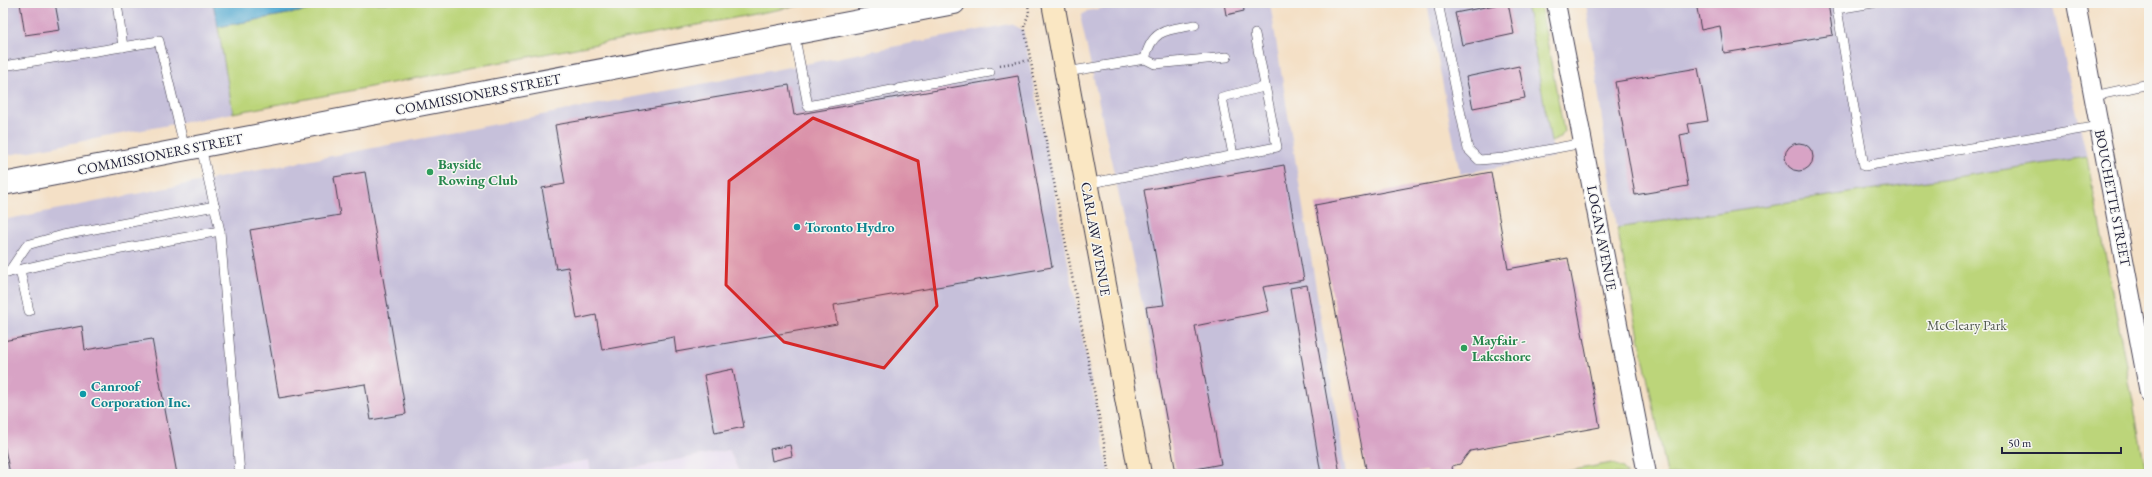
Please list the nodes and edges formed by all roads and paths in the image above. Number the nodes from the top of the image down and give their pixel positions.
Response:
1 (117, 3) edge
2 (954, 3) edge
3 (1028, 3) edge
4 (1053, 3) edge
5 (1438, 3) edge
6 (1556, 3) edge
7 (1873, 3) edge
8 (2076, 3) edge
9 (1195, 25) dead end
10 (794, 34) junction
11 (1255, 34) dead end
12 (123, 47) junction
13 (1227, 57) dead end
14 (1145, 59) junction
15 (1031, 60) junction
16 (999, 65) dead end
17 (3, 66) edge
18 (990, 72) dead end
19 (1066, 72) junction
20 (2149, 86) edge
21 (1264, 87) junction
22 (2094, 96) junction
23 (2099, 126) junction
24 (1583, 143) junction
25 (193, 148) junction
26 (1232, 155) junction
27 (3, 184) edge
28 (1086, 184) junction
29 (215, 206) junction
30 (220, 231) junction
31 (20, 270) junction
32 (6, 273) edge
33 (29, 311) dead end
34 (2149, 393) edge
35 (240, 474) edge
36 (705, 474) edge
37 (712, 474) edge
38 (1110, 474) edge
39 (1140, 474) edge
40 (1647, 474) edge

1 - 12 lane
2 - 10 street, COMMISSIONERS STREET
3 - 15 path
4 - 19 main road, CARLAW AVENUE
5 - 24 lane
6 - 24 street, LOGAN AVENUE
7 - 23 lane
8 - 22 street, BOUCHETTE STREET
9 - 14 lane
10 - 18 lane
10 - 25 street, COMMISSIONERS STREET
11 - 21 lane
12 - 17 lane
12 - 25 lane
13 - 14 lane
14 - 19 lane
15 - 16 path
15 - 38 path
19 - 28 main road, CARLAW AVENUE
20 - 22 lane
21 - 26 lane
21 - 26 lane
22 - 23 street, BOUCHETTE STREET
23 - 34 street, BOUCHETTE STREET
24 - 40 street, LOGAN AVENUE
25 - 27 street, COMMISSIONERS STREET
25 - 29 lane
26 - 28 lane
28 - 39 main road, CARLAW AVENUE
29 - 30 lane
29 - 32 lane
30 - 31 lane
30 - 35 lane
31 - 32 lane
31 - 33 lane
36 - 37 lane

